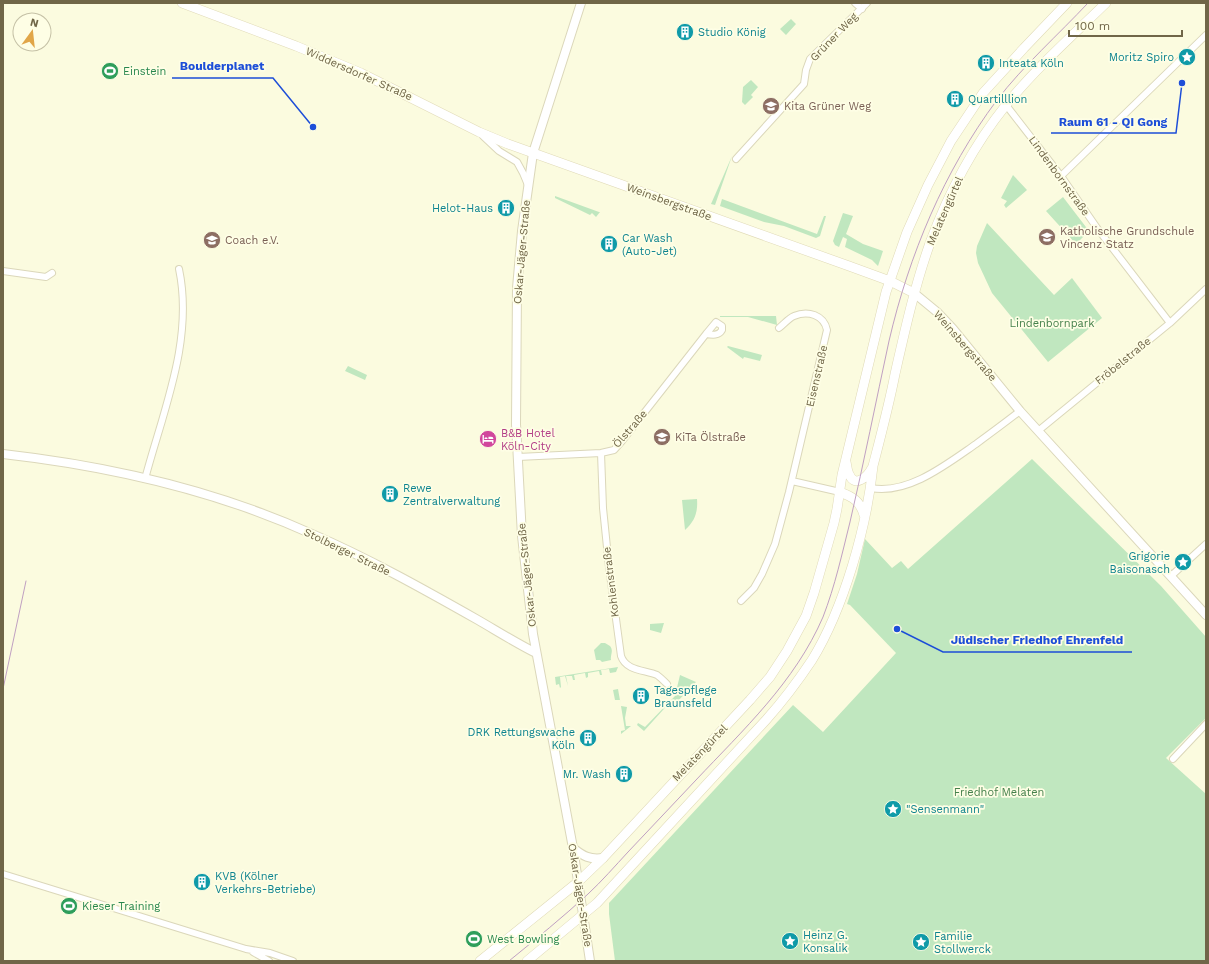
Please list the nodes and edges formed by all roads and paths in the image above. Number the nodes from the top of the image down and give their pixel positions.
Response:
1 (182, 3) edge
2 (581, 3) edge
3 (855, 3) edge
4 (868, 3) edge
5 (1106, 3) edge
6 (1062, 5) edge
7 (862, 9) junction
8 (1206, 35) edge
9 (1006, 105) junction
10 (479, 132) junction
11 (533, 153) junction
12 (736, 159) dead end
13 (1061, 176) junction
14 (528, 185) junction
15 (179, 269) dead end
16 (3, 271) edge
17 (52, 273) dead end
18 (890, 281) junction
19 (1206, 289) edge
20 (914, 293) junction
21 (1170, 323) junction
22 (780, 328) dead end
23 (706, 334) dead end
24 (1020, 411) junction
25 (1038, 431) junction
26 (601, 453) junction
27 (3, 454) edge
28 (518, 457) junction
29 (846, 458) junction
30 (873, 466) junction
31 (145, 479) junction
32 (792, 481) junction
33 (871, 488) junction
34 (840, 492) junction
35 (864, 515) junction
36 (1206, 544) edge
37 (1171, 576) junction
38 (741, 601) dead end
39 (1206, 615) edge
40 (536, 653) junction
41 (667, 684) dead end
42 (1206, 724) edge
43 (1172, 759) dead end
44 (573, 848) junction
45 (602, 858) junction
46 (3, 874) edge
47 (578, 882) junction
48 (583, 914) junction
49 (246, 949) junction
50 (269, 961) edge
51 (293, 961) edge
52 (480, 961) edge
53 (527, 961) edge
54 (590, 961) edge

1 - 10 main road, Widdersdorfer Straße
2 - 11 street, Oskar-Jäger-Straße
3 - 7 street, Grüner Weg
4 - 7 street, Grüner Weg
5 - 9 main road, Melatengürtel
6 - 18 main road, Melatengürtel
7 - 12 street, Grüner Weg
8 - 13 street
9 - 13 street, Lindenbornstraße
9 - 20 main road, Melatengürtel
10 - 11 main road, Widdersdorfer Straße
10 - 14 street, Oskar-Jäger-Straße
11 - 14 street, Oskar-Jäger-Straße
11 - 18 main road, Weinsbergstraße
13 - 21 street, Lindenbornstraße
14 - 28 street, Oskar-Jäger-Straße
15 - 31 street
16 - 17 street
18 - 20 main road, Weinsbergstraße
18 - 29 main road, Melatengürtel
19 - 21 street, Fröbelstraße
20 - 24 street, Weinsbergstraße
20 - 30 main road, Melatengürtel
21 - 25 street, Fröbelstraße
22 - 32 street, Eisenstraße
23 - 26 street, Ölstraße
24 - 25 street, Weinsbergstraße
24 - 33 street
25 - 37 street, Weinsbergstraße
26 - 28 street, Ölstraße
26 - 41 street, Kohlenstraße
27 - 31 street, Stolberger Straße
28 - 40 street, Oskar-Jäger-Straße
29 - 30 main road, Melatengürtel
29 - 34 main road, Melatengürtel
30 - 33 main road, Melatengürtel
31 - 40 street, Stolberger Straße
32 - 34 street
32 - 38 street, Eisenstraße
33 - 35 main road, Melatengürtel
34 - 35 main road
34 - 45 main road, Melatengürtel
35 - 48 main road, Melatengürtel
36 - 37 street
37 - 39 street, Weinsbergstraße
40 - 44 street, Oskar-Jäger-Straße
42 - 43 street
44 - 45 street
44 - 47 street, Oskar-Jäger-Straße
45 - 47 main road, Melatengürtel
46 - 49 street
47 - 48 street, Oskar-Jäger-Straße
47 - 52 main road, Melatengürtel
48 - 53 main road, Melatengürtel
48 - 54 street, Oskar-Jäger-Straße
49 - 50 street
49 - 51 street

